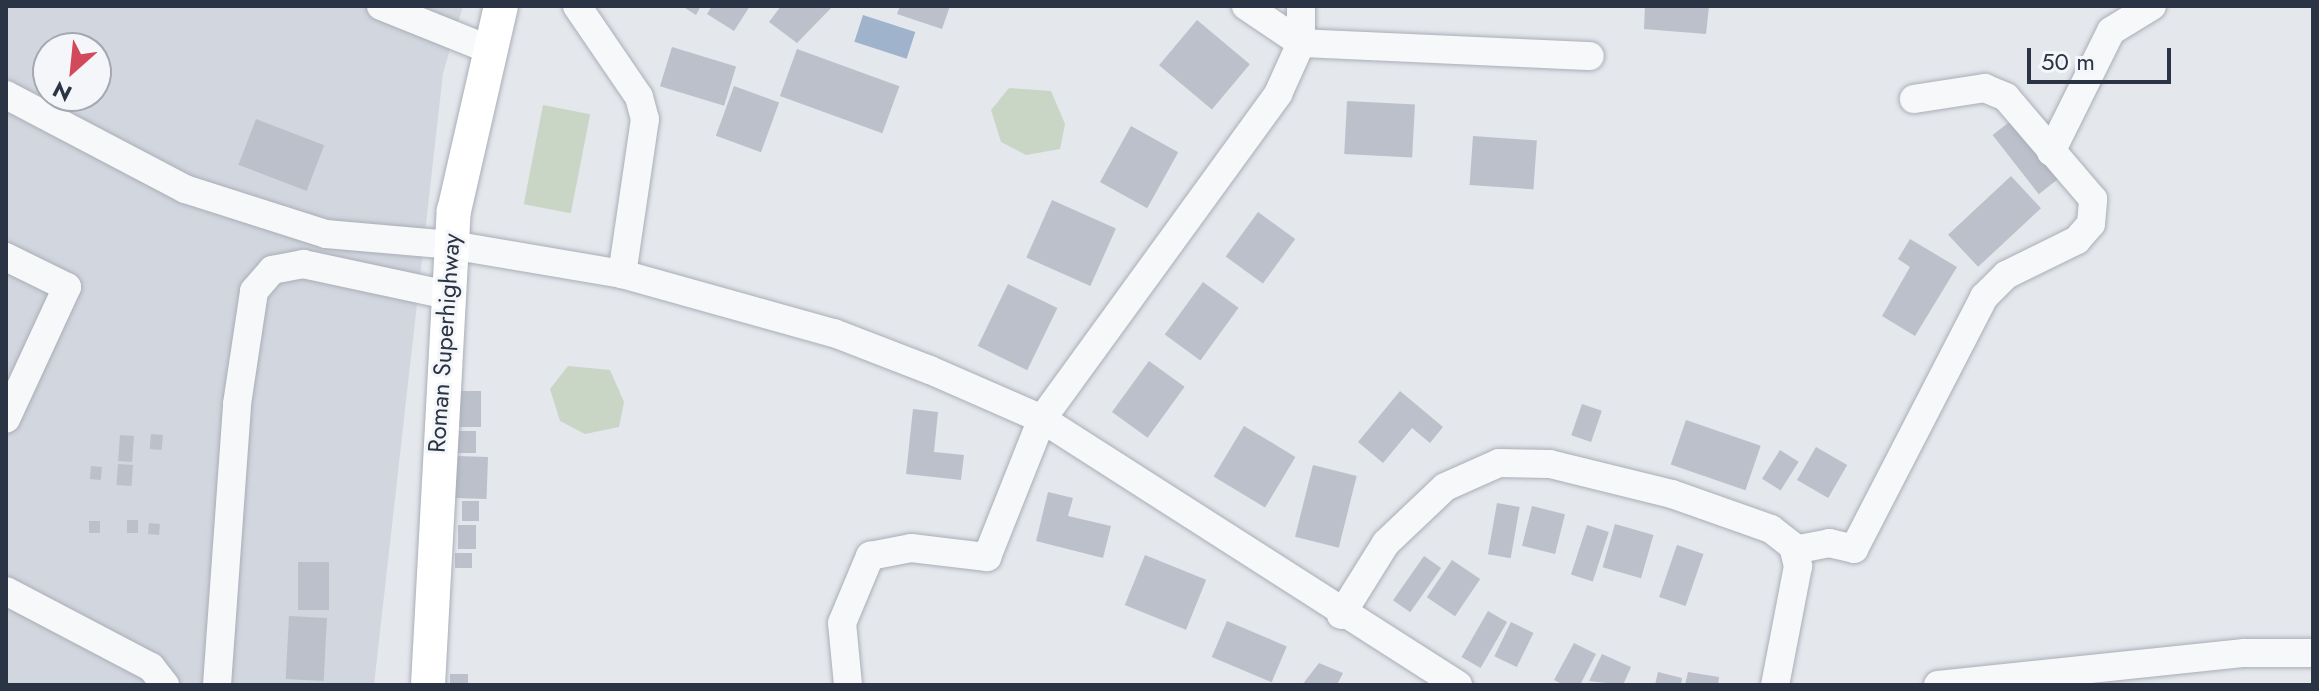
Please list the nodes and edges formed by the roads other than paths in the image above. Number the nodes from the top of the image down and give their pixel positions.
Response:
1 (381, 6) edge
2 (501, 6) edge
3 (577, 6) edge
4 (1246, 6) edge
5 (1301, 6) edge
6 (2152, 6) edge
7 (1301, 43) junction
8 (488, 49) junction
9 (1590, 56) dead end
10 (6, 95) edge
11 (1914, 99) dead end
12 (2051, 152) junction
13 (451, 245) junction
14 (6, 257) edge
15 (622, 274) junction
16 (448, 295) junction
17 (6, 419) edge
18 (1042, 419) junction
19 (1794, 550) junction
20 (6, 591) edge
21 (1341, 615) junction
22 (2313, 653) edge
23 (165, 685) edge
24 (217, 685) edge
25 (428, 685) edge
26 (848, 685) edge
27 (1458, 685) edge
28 (1775, 685) edge
29 (1938, 685) edge

1 - 8 street
2 - 8 main road, Roman Superhighway
3 - 15 street
4 - 7 street
5 - 7 street
6 - 12 street
7 - 9 street
7 - 18 street
8 - 13 main road, Roman Superhighway
10 - 13 street
11 - 12 street
12 - 19 street
13 - 15 street
13 - 16 main road, Roman Superhighway
14 - 17 street
15 - 18 street
16 - 24 street
16 - 25 main road, Roman Superhighway
18 - 21 street
18 - 26 street
19 - 21 street
19 - 28 street
20 - 23 street
21 - 27 street
22 - 29 street

